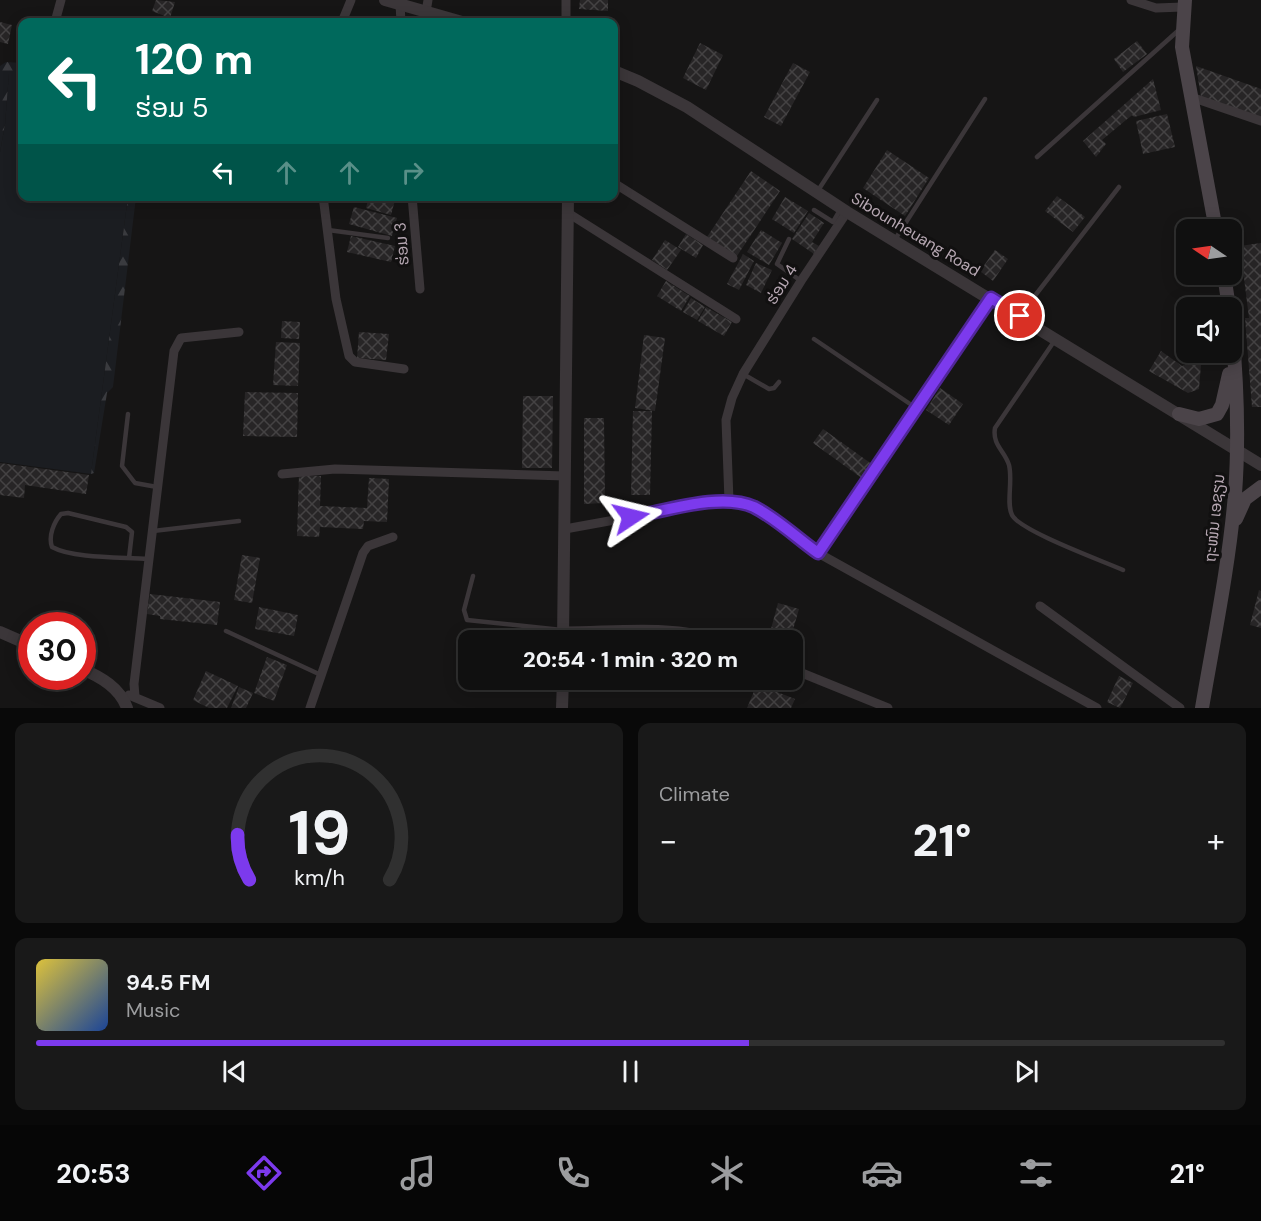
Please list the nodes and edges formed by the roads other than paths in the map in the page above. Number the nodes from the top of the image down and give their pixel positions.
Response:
1 (61, 0) edge
2 (351, 0) edge
3 (385, 0) edge
4 (566, 0) edge
5 (1131, 0) edge
6 (1184, 3) edge
7 (400, 4) junction
8 (427, 6) edge
9 (56, 18) edge
10 (344, 18) edge
11 (401, 18) edge
12 (453, 18) edge
13 (566, 18) edge
14 (1182, 26) junction
15 (618, 73) edge
16 (1191, 97) junction
17 (986, 99) dead end
18 (877, 100) dead end
19 (1261, 121) edge
20 (1037, 157) dead end
21 (618, 186) edge
22 (1119, 187) dead end
23 (817, 192) junction
24 (324, 201) edge
25 (412, 201) edge
26 (568, 201) edge
27 (814, 210) dead end
28 (844, 210) junction
29 (568, 213) junction
30 (1214, 219) edge
31 (328, 230) junction
32 (388, 238) dead end
33 (789, 239) dead end
34 (894, 241) junction
35 (733, 258) dead end
36 (801, 281) junction
37 (420, 289) dead end
38 (991, 298) junction
39 (1020, 316) junction
40 (736, 319) dead end
41 (239, 332) dead end
42 (1057, 338) junction
43 (814, 339) dead end
44 (1232, 363) edge
45 (1234, 363) edge
46 (404, 369) dead end
47 (743, 374) junction
48 (779, 382) dead end
49 (916, 408) junction
50 (128, 414) dead end
51 (1179, 414) junction
52 (1235, 449) junction
53 (1261, 465) edge
54 (282, 474) dead end
55 (566, 476) junction
56 (157, 487) junction
57 (1261, 487) edge
58 (729, 501) junction
59 (239, 521) dead end
60 (565, 529) junction
61 (151, 531) junction
62 (393, 537) dead end
63 (1230, 539) junction
64 (818, 553) junction
65 (129, 558) junction
66 (148, 559) junction
67 (1123, 570) dead end
68 (472, 576) dead end
69 (1040, 606) dead end
70 (527, 630) edge
71 (563, 630) edge
72 (226, 631) dead end
73 (0, 632) edge
74 (18, 640) edge
75 (803, 673) edge
76 (96, 675) edge
77 (323, 676) junction
78 (563, 690) edge
79 (119, 693) junction
80 (135, 696) junction
81 (127, 708) edge
82 (160, 708) edge
83 (310, 708) edge
84 (562, 708) edge
85 (888, 708) edge
86 (1097, 708) edge
87 (1180, 708) edge
88 (1202, 708) edge

1 - 9 street
2 - 10 street
3 - 7 street
4 - 13 street
5 - 6 street
6 - 14 main road
7 - 8 street
7 - 11 street
8 - 12 street
14 - 16 main road
14 - 20 lane
15 - 23 street, Sibounheuang Road
16 - 19 street
16 - 30 main road
17 - 34 lane
18 - 23 lane
21 - 35 street
22 - 39 lane
23 - 28 street, Sibounheuang Road
24 - 31 street
25 - 37 street, ຮ່ອມ 3
26 - 29 street
27 - 28 lane
28 - 34 street, Sibounheuang Road
28 - 36 street, ຮ່ອມ 4
29 - 40 street
29 - 55 street
31 - 32 lane
31 - 46 street
33 - 36 lane
34 - 38 street, Sibounheuang Road
36 - 47 street, ຮ່ອມ 4
38 - 39 street, Sibounheuang Road
38 - 49 street
39 - 42 street, Sibounheuang Road
41 - 56 street
42 - 51 street, Sibounheuang Road
42 - 67 lane
43 - 49 lane
44 - 51 main road
45 - 52 main road, ຖະໜົນ ເອຊຽນ
47 - 48 lane
47 - 58 street, ຮ່ອມ 4
49 - 64 street
50 - 56 lane
51 - 52 street, Sibounheuang Road
52 - 53 street, Sibounheuang Road
52 - 63 main road, ຖະໜົນ ເອຊຽນ
54 - 55 street
55 - 60 street
56 - 61 street
57 - 63 main road
58 - 60 street
58 - 64 street
59 - 61 lane
60 - 71 street
61 - 66 street
62 - 77 street
63 - 88 main road, ຖະໜົນ ເອຊຽນ
64 - 86 street
65 - 65 lane
65 - 66 lane
66 - 80 street
68 - 70 lane
69 - 87 street
72 - 77 lane
73 - 74 street
75 - 85 street
76 - 79 street
77 - 83 street
78 - 84 street
79 - 80 street
79 - 81 street
80 - 82 street

